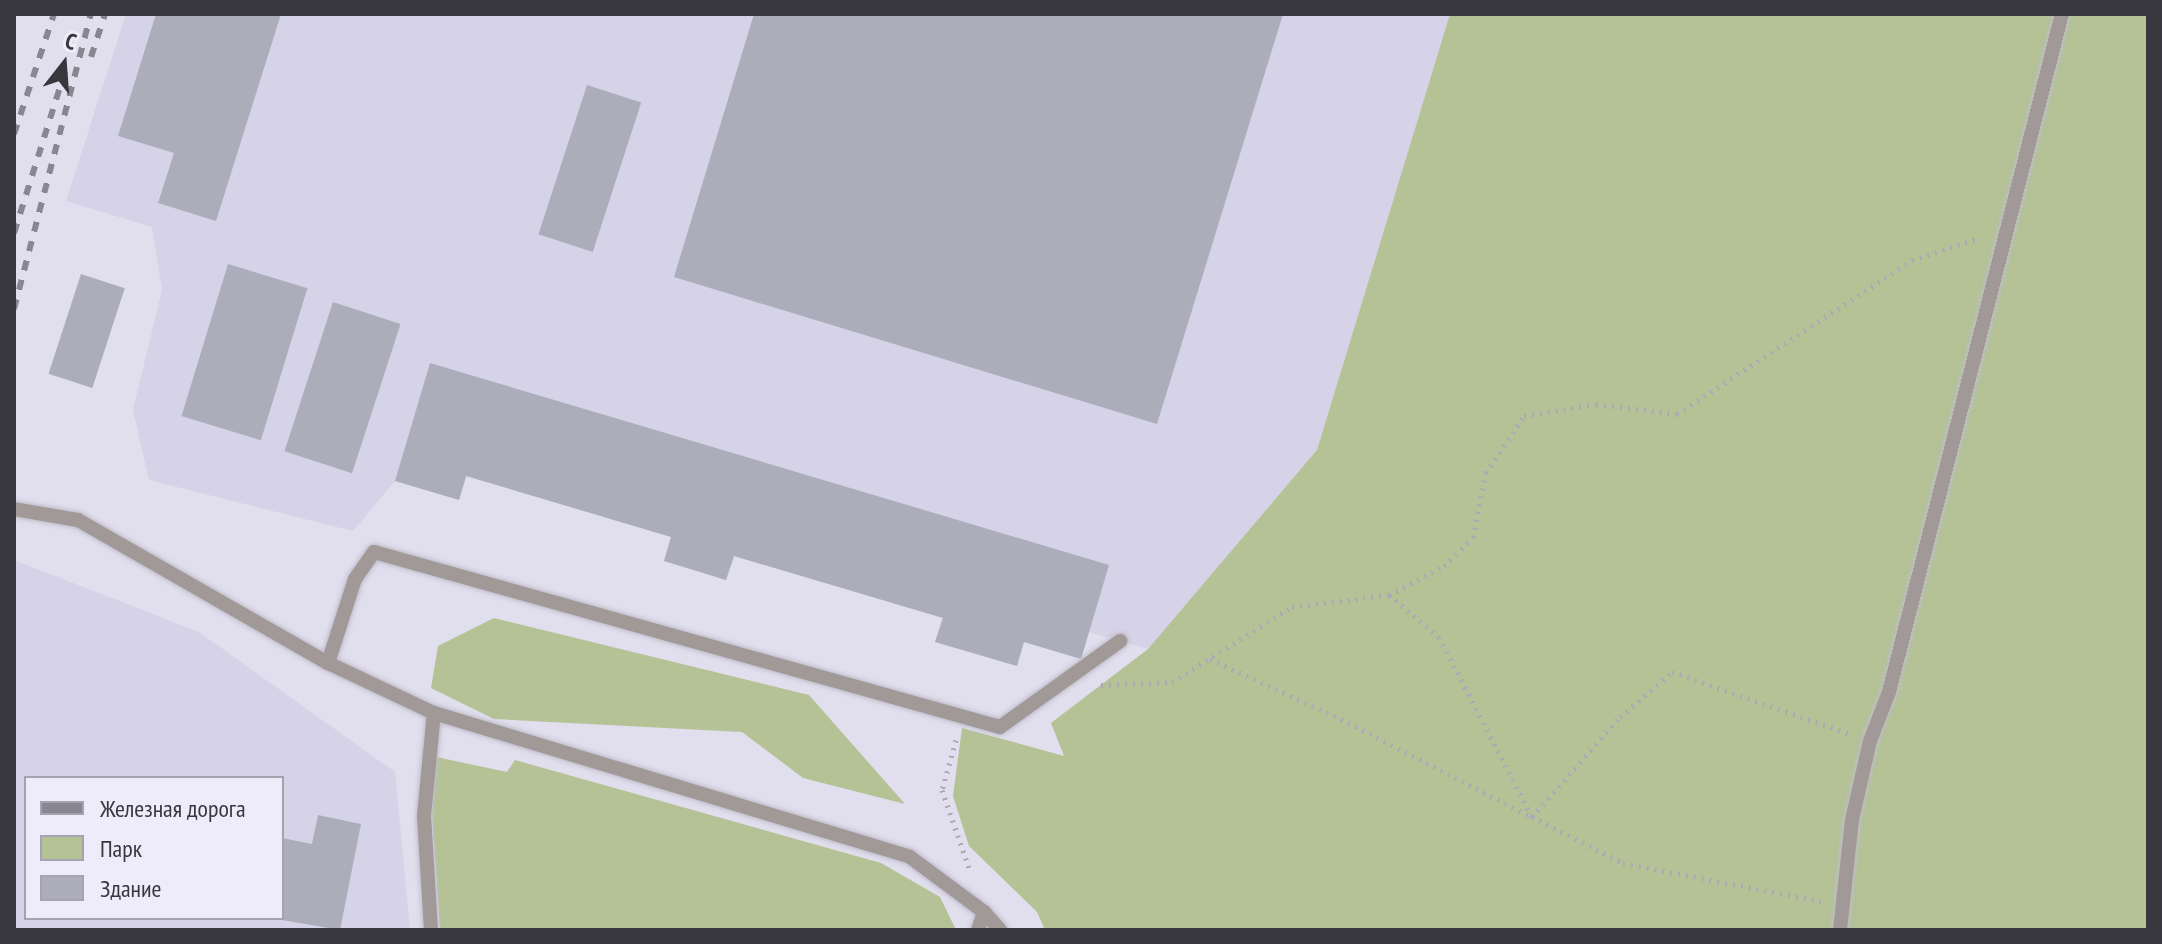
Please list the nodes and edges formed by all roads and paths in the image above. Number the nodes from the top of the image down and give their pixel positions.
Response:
1 (2062, 14) edge
2 (2011, 227) junction
3 (14, 509) edge
4 (1389, 595) junction
5 (1120, 641) dead end
6 (1209, 659) junction
7 (328, 663) junction
8 (1055, 688) junction
9 (434, 713) junction
10 (963, 716) junction
11 (1870, 741) junction
12 (1532, 817) junction
13 (970, 871) dead end
14 (1842, 905) junction
15 (984, 912) junction
16 (431, 930) edge
17 (978, 930) edge
18 (1000, 930) edge
19 (1840, 930) edge

1 - 2 lane
2 - 4 path
2 - 11 lane
3 - 7 lane
4 - 6 path
4 - 12 path
5 - 8 lane
6 - 8 path
6 - 12 path
7 - 9 lane
7 - 10 lane
8 - 10 lane
9 - 15 lane
9 - 16 lane
10 - 13 path
11 - 12 path
11 - 14 lane
12 - 14 path
14 - 19 lane
15 - 17 lane
15 - 18 lane

